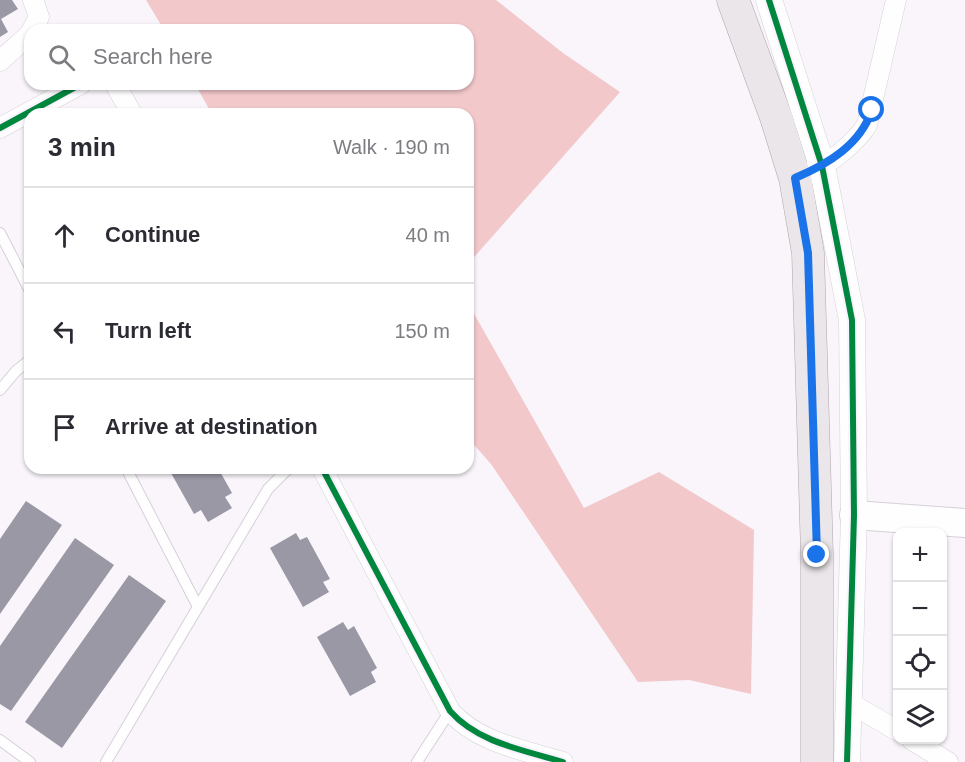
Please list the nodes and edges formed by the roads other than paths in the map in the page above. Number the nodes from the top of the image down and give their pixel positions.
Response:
1 (33, 0) edge
2 (733, 0) edge
3 (769, 0) edge
4 (896, 0) edge
5 (35, 24) edge
6 (24, 39) edge
7 (0, 61) edge
8 (70, 90) edge
9 (118, 90) edge
10 (37, 108) edge
11 (129, 108) edge
12 (24, 115) edge
13 (0, 128) edge
14 (809, 172) junction
15 (0, 233) edge
16 (24, 279) edge
17 (24, 365) edge
18 (0, 390) edge
19 (129, 474) edge
20 (283, 474) edge
21 (325, 474) edge
22 (854, 515) junction
23 (965, 524) edge
24 (197, 605) junction
25 (850, 703) junction
26 (450, 711) junction
27 (893, 729) edge
28 (0, 740) edge
29 (919, 744) edge
30 (30, 762) edge
31 (106, 762) edge
32 (417, 762) edge
33 (563, 762) edge
34 (817, 762) edge
35 (847, 762) edge
36 (948, 762) edge

1 - 5 street
2 - 14 main road
3 - 14 street
4 - 14 street
6 - 7 street
8 - 10 street
9 - 11 street
12 - 13 street
14 - 22 street
14 - 34 main road
15 - 16 lane
17 - 18 lane
19 - 24 lane
20 - 24 lane
21 - 26 street
22 - 23 main road
22 - 25 street
24 - 31 lane
25 - 27 street
25 - 35 street
26 - 32 lane
26 - 33 street
28 - 30 lane
29 - 36 street

